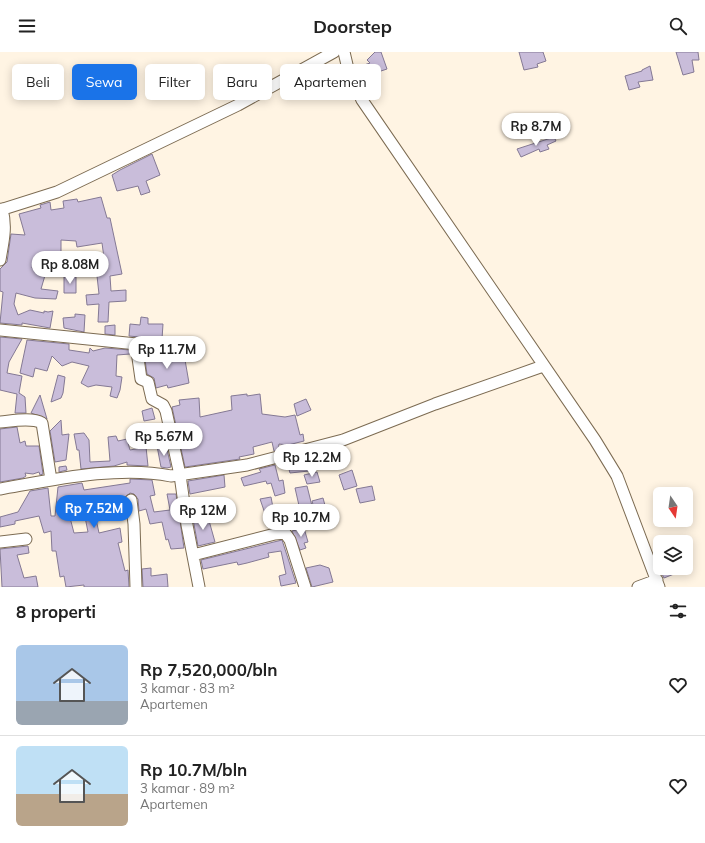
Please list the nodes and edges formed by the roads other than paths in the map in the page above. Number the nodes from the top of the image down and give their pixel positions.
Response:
1 (334, 52) edge
2 (344, 52) edge
3 (1, 209) edge
4 (0, 260) edge
5 (0, 330) edge
6 (136, 344) junction
7 (182, 344) dead end
8 (543, 366) junction
9 (0, 422) edge
10 (180, 475) junction
11 (51, 480) junction
12 (0, 489) edge
13 (131, 500) dead end
14 (26, 539) dead end
15 (0, 542) edge
16 (192, 555) junction
17 (658, 583) edge
18 (136, 587) edge
19 (199, 587) edge
20 (305, 587) edge
21 (638, 587) edge

1 - 3 street
2 - 8 street
3 - 4 street
5 - 6 street
6 - 7 street
6 - 10 street
8 - 10 street
8 - 17 street
9 - 11 street
10 - 11 street
10 - 16 street
11 - 12 street
13 - 18 street
14 - 15 street
16 - 19 street
16 - 20 street
17 - 21 street

